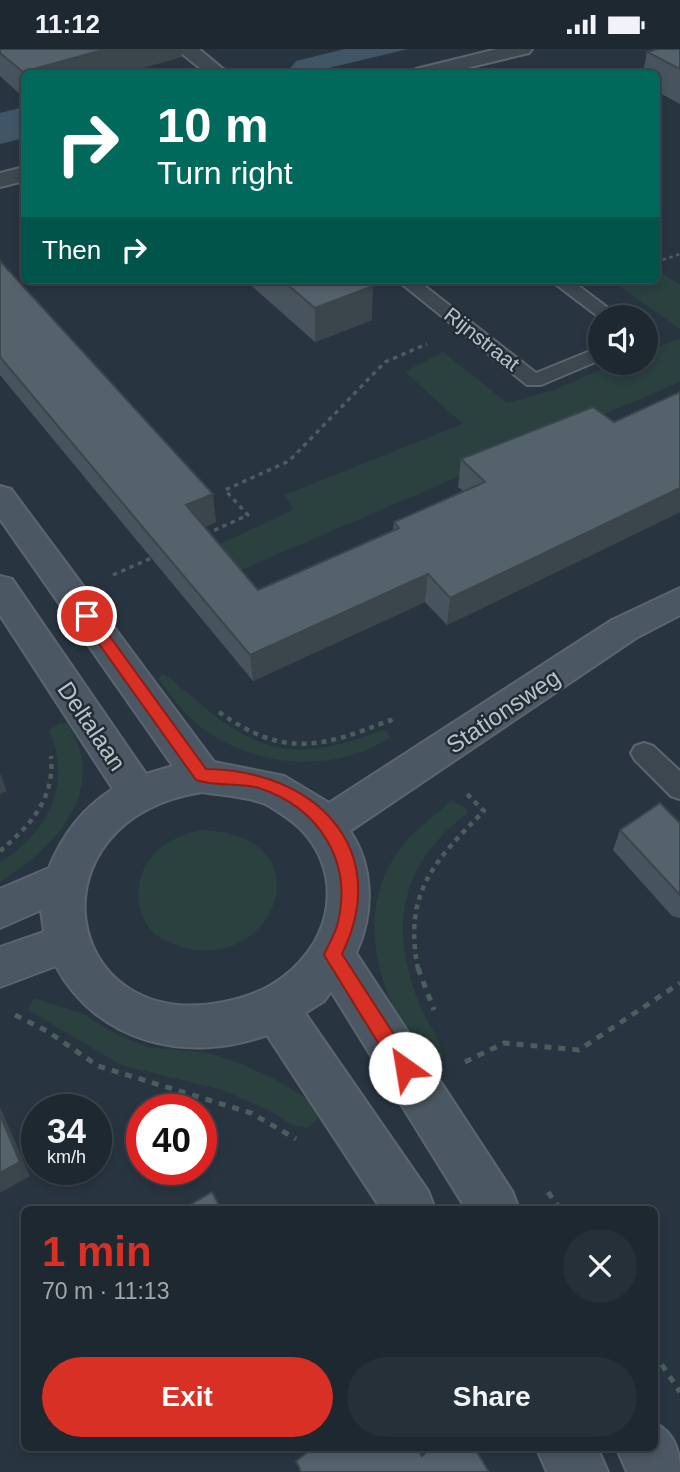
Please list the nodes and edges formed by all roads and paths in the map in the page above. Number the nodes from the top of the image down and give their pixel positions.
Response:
1 (186, 49) edge
2 (522, 49) edge
3 (214, 70) edge
4 (435, 70) edge
5 (21, 175) edge
6 (0, 180) edge
7 (680, 254) edge
8 (660, 261) edge
9 (411, 284) edge
10 (565, 284) edge
11 (594, 305) edge
12 (467, 328) junction
13 (588, 358) edge
14 (0, 496) edge
15 (197, 538) edge
16 (159, 554) edge
17 (71, 593) junction
18 (2, 596) edge
19 (680, 600) edge
20 (46, 747) dead end
21 (644, 753) dead end
22 (202, 776) junction
23 (680, 788) edge
24 (138, 794) junction
25 (327, 824) junction
26 (0, 851) edge
27 (65, 881) junction
28 (0, 909) edge
29 (66, 943) junction
30 (332, 955) junction
31 (0, 967) edge
32 (680, 983) edge
33 (275, 1008) junction
34 (9, 1014) dead end
35 (419, 1091) junction
36 (338, 1141) junction
37 (407, 1206) edge
38 (492, 1206) edge
39 (658, 1359) edge
40 (680, 1392) edge
41 (567, 1451) edge
42 (647, 1451) edge
43 (580, 1472) edge
44 (660, 1472) edge

1 - 3 street
2 - 4 street
5 - 6 street
7 - 8 path
9 - 12 lane, Rijnstraat
10 - 11 lane
12 - 13 lane, Rijnstraat
12 - 15 path
14 - 17 street
16 - 17 path
17 - 22 street
18 - 24 street, Deltalaan
19 - 25 street, Stationsweg
20 - 26 path
21 - 23 lane
22 - 24 street
22 - 25 street
24 - 27 street
25 - 30 street
27 - 28 street
27 - 29 street
29 - 31 street
29 - 33 street
30 - 33 street
30 - 35 street
32 - 35 path
33 - 36 street
34 - 36 path
35 - 38 street
36 - 37 street
39 - 40 path
41 - 43 street
42 - 44 street

